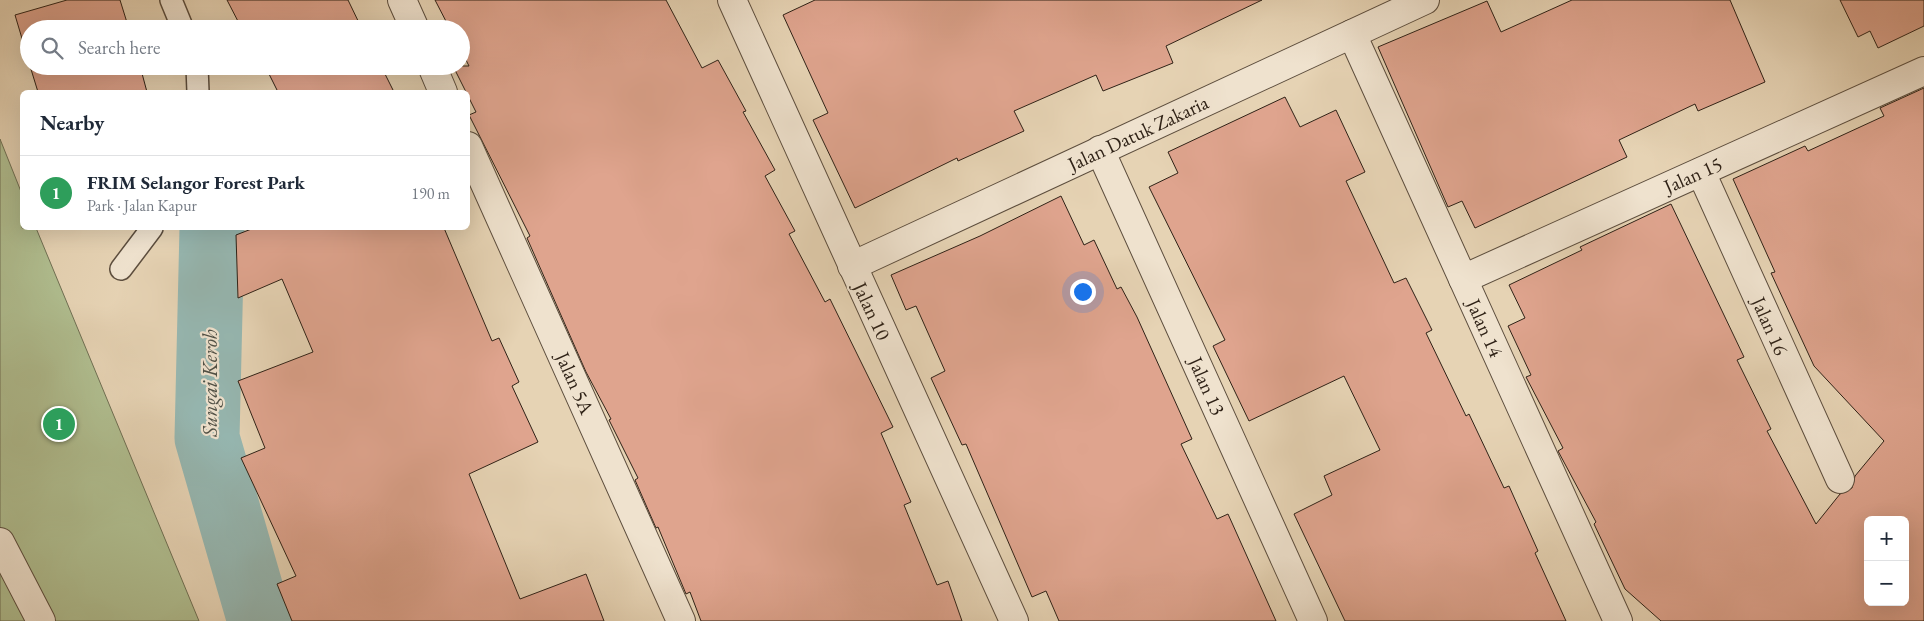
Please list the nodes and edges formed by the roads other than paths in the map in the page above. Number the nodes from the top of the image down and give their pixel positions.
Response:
1 (172, 0) edge
2 (402, 0) edge
3 (1425, 0) edge
4 (737, 2) edge
5 (180, 20) edge
6 (411, 20) edge
7 (1352, 34) junction
8 (1924, 71) edge
9 (197, 75) edge
10 (436, 75) edge
11 (198, 90) edge
12 (442, 90) edge
13 (470, 150) edge
14 (1100, 150) junction
15 (1701, 172) junction
16 (150, 230) edge
17 (852, 266) junction
18 (121, 269) dead end
19 (1463, 279) junction
20 (1840, 479) dead end
21 (0, 542) edge
22 (41, 621) edge
23 (682, 621) edge
24 (1014, 621) edge
25 (1313, 621) edge
26 (1618, 621) edge

1 - 5 lane
2 - 6 street
3 - 7 street, Jalan Datuk Zakaria
4 - 17 street, Jalan 10
7 - 14 street, Jalan Datuk Zakaria
7 - 19 street, Jalan 14
8 - 15 street, Jalan 15
9 - 11 lane
10 - 12 street
13 - 23 street, Jalan 5A
14 - 17 street, Jalan Datuk Zakaria
14 - 25 street, Jalan 13
15 - 19 street, Jalan 15
15 - 20 street, Jalan 16
16 - 18 lane
17 - 24 street, Jalan 10
19 - 26 street, Jalan 14
21 - 22 street

